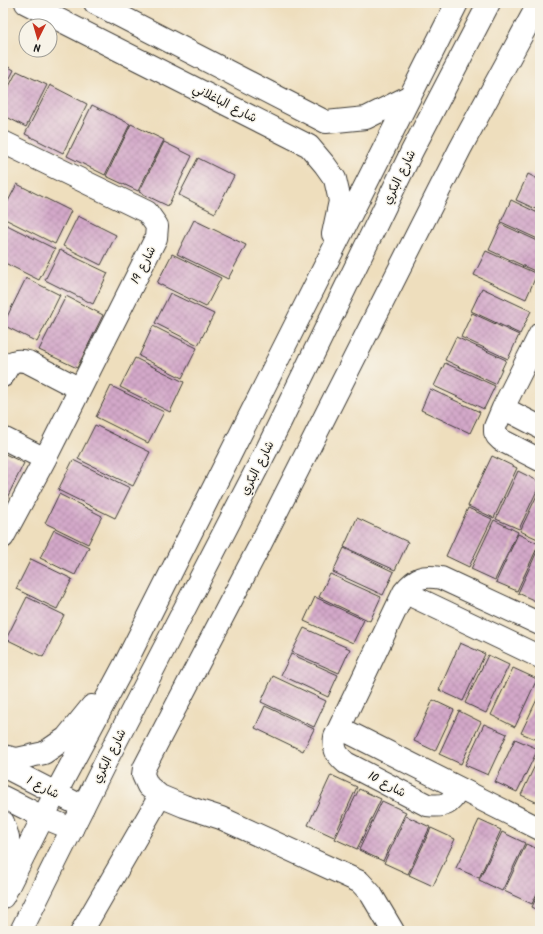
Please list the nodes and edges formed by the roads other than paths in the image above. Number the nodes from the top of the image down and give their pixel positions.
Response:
1 (26, 3) edge
2 (95, 3) edge
3 (457, 3) edge
4 (489, 3) edge
5 (539, 3) edge
6 (410, 96) junction
7 (296, 107) junction
8 (283, 132) junction
9 (6, 150) edge
10 (327, 262) junction
11 (540, 334) edge
12 (3, 376) edge
13 (80, 389) junction
14 (503, 408) junction
15 (540, 427) edge
16 (3, 438) edge
17 (45, 459) junction
18 (540, 460) edge
19 (3, 537) edge
20 (404, 592) junction
21 (540, 624) edge
22 (540, 655) edge
23 (125, 664) junction
24 (340, 728) junction
25 (3, 756) edge
26 (3, 766) edge
27 (459, 789) junction
28 (56, 794) junction
29 (160, 796) junction
30 (3, 797) edge
31 (84, 808) junction
32 (43, 817) junction
33 (3, 822) edge
34 (72, 829) junction
35 (540, 829) edge
36 (3, 884) edge
37 (3, 897) edge
38 (21, 931) edge
39 (82, 931) edge
40 (393, 931) edge

1 - 8 street, شارع الباغلاني
2 - 7 street
3 - 6 street
4 - 31 street, شارع البكري
5 - 29 street
6 - 7 street
6 - 10 street
7 - 8 street
8 - 10 street, شارع الباغلاني
9 - 13 street, شارع 19
10 - 23 street
11 - 14 street
12 - 13 street
13 - 17 street, شارع 19
14 - 15 street
14 - 18 street
16 - 17 street
17 - 19 street, شارع 19
20 - 21 street, شارع 10
20 - 22 street
20 - 24 street, شارع 10
23 - 25 street
23 - 28 street
24 - 27 street
24 - 27 street, شارع 10
26 - 28 street, شارع 1
27 - 35 street
28 - 31 street, شارع 1
28 - 32 street
29 - 39 street
29 - 40 street
30 - 32 street
31 - 34 street, شارع البكري
32 - 34 street
32 - 37 street
33 - 36 street
34 - 38 street, شارع البكري

